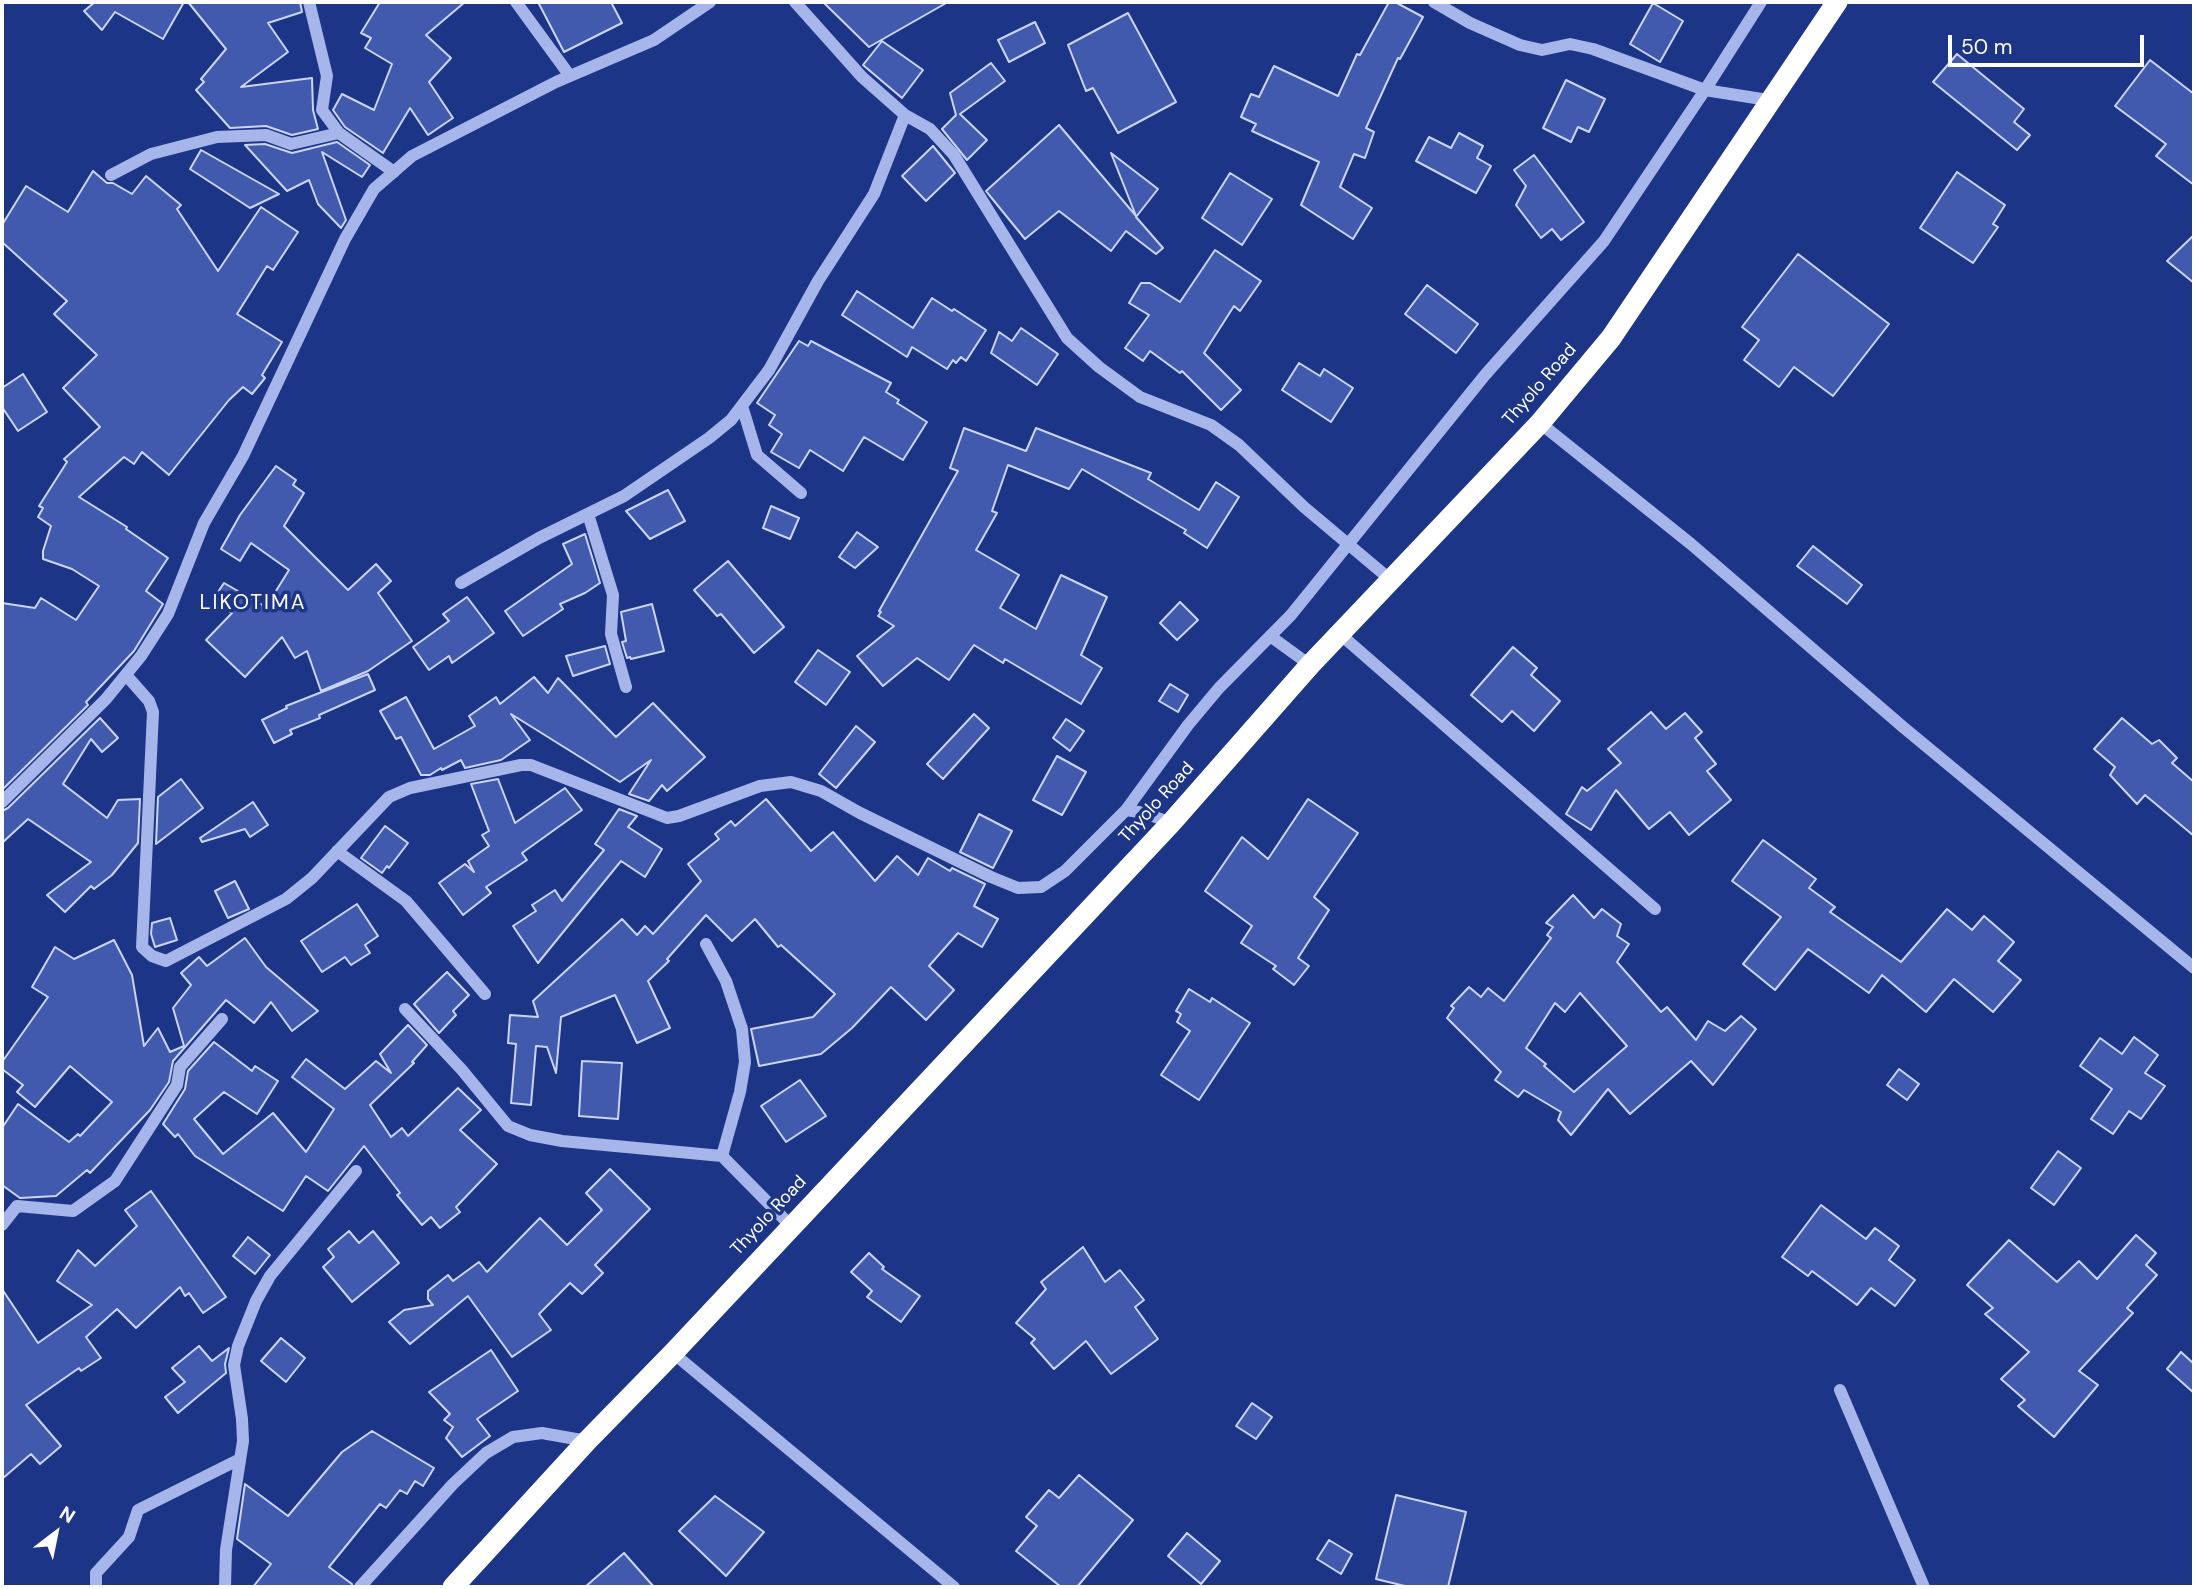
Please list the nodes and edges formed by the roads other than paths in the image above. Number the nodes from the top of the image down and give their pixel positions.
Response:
1 (309, 2) edge
2 (516, 2) edge
3 (710, 2) edge
4 (796, 2) edge
5 (1434, 2) edge
6 (1761, 2) edge
7 (1836, 2) edge
8 (570, 76) junction
9 (1705, 90) junction
10 (1768, 100) junction
11 (905, 115) junction
12 (339, 133) junction
13 (394, 172) junction
14 (111, 175) dead end
15 (742, 406) junction
16 (1540, 423) junction
17 (801, 493) dead end
18 (588, 514) junction
19 (1349, 544) junction
20 (1392, 581) junction
21 (461, 583) dead end
22 (1340, 634) junction
23 (1270, 636) junction
24 (1310, 666) junction
25 (126, 675) junction
26 (626, 687) dead end
27 (2, 802) edge
28 (1126, 810) junction
29 (1171, 823) junction
30 (337, 851) junction
31 (1655, 909) dead end
32 (706, 944) dead end
33 (2194, 968) edge
34 (485, 994) dead end
35 (405, 1009) dead end
36 (222, 1019) dead end
37 (722, 1156) junction
38 (356, 1171) dead end
39 (2, 1225) edge
40 (791, 1226) junction
41 (673, 1353) junction
42 (1840, 1390) dead end
43 (587, 1441) junction
44 (240, 1459) junction
45 (96, 1587) edge
46 (225, 1587) edge
47 (360, 1587) edge
48 (453, 1587) edge
49 (954, 1587) edge
50 (1924, 1587) edge

1 - 12 street
2 - 8 street
3 - 8 street
4 - 11 street
5 - 9 street
6 - 9 street
7 - 10 highway, Thyolo Road
8 - 13 street
9 - 10 street
9 - 19 street
10 - 16 highway, Thyolo Road
11 - 15 street
11 - 19 street
12 - 13 street
12 - 14 street
13 - 25 street
15 - 17 street
15 - 18 street
16 - 20 highway, Thyolo Road
16 - 33 street
18 - 21 street
18 - 26 street
19 - 20 street
19 - 23 street
20 - 22 highway, Thyolo Road
22 - 24 highway, Thyolo Road
22 - 31 street
23 - 24 street
23 - 28 street
24 - 29 highway, Thyolo Road
25 - 27 street
25 - 30 street
28 - 29 street
28 - 30 street
29 - 40 highway, Thyolo Road
30 - 34 street
32 - 37 street
35 - 37 street
36 - 39 street
37 - 40 street
38 - 44 street
40 - 41 highway, Thyolo Road
41 - 43 highway, Thyolo Road
41 - 49 street
42 - 50 street
43 - 47 street
43 - 48 highway, Thyolo Road
44 - 45 street
44 - 46 street

